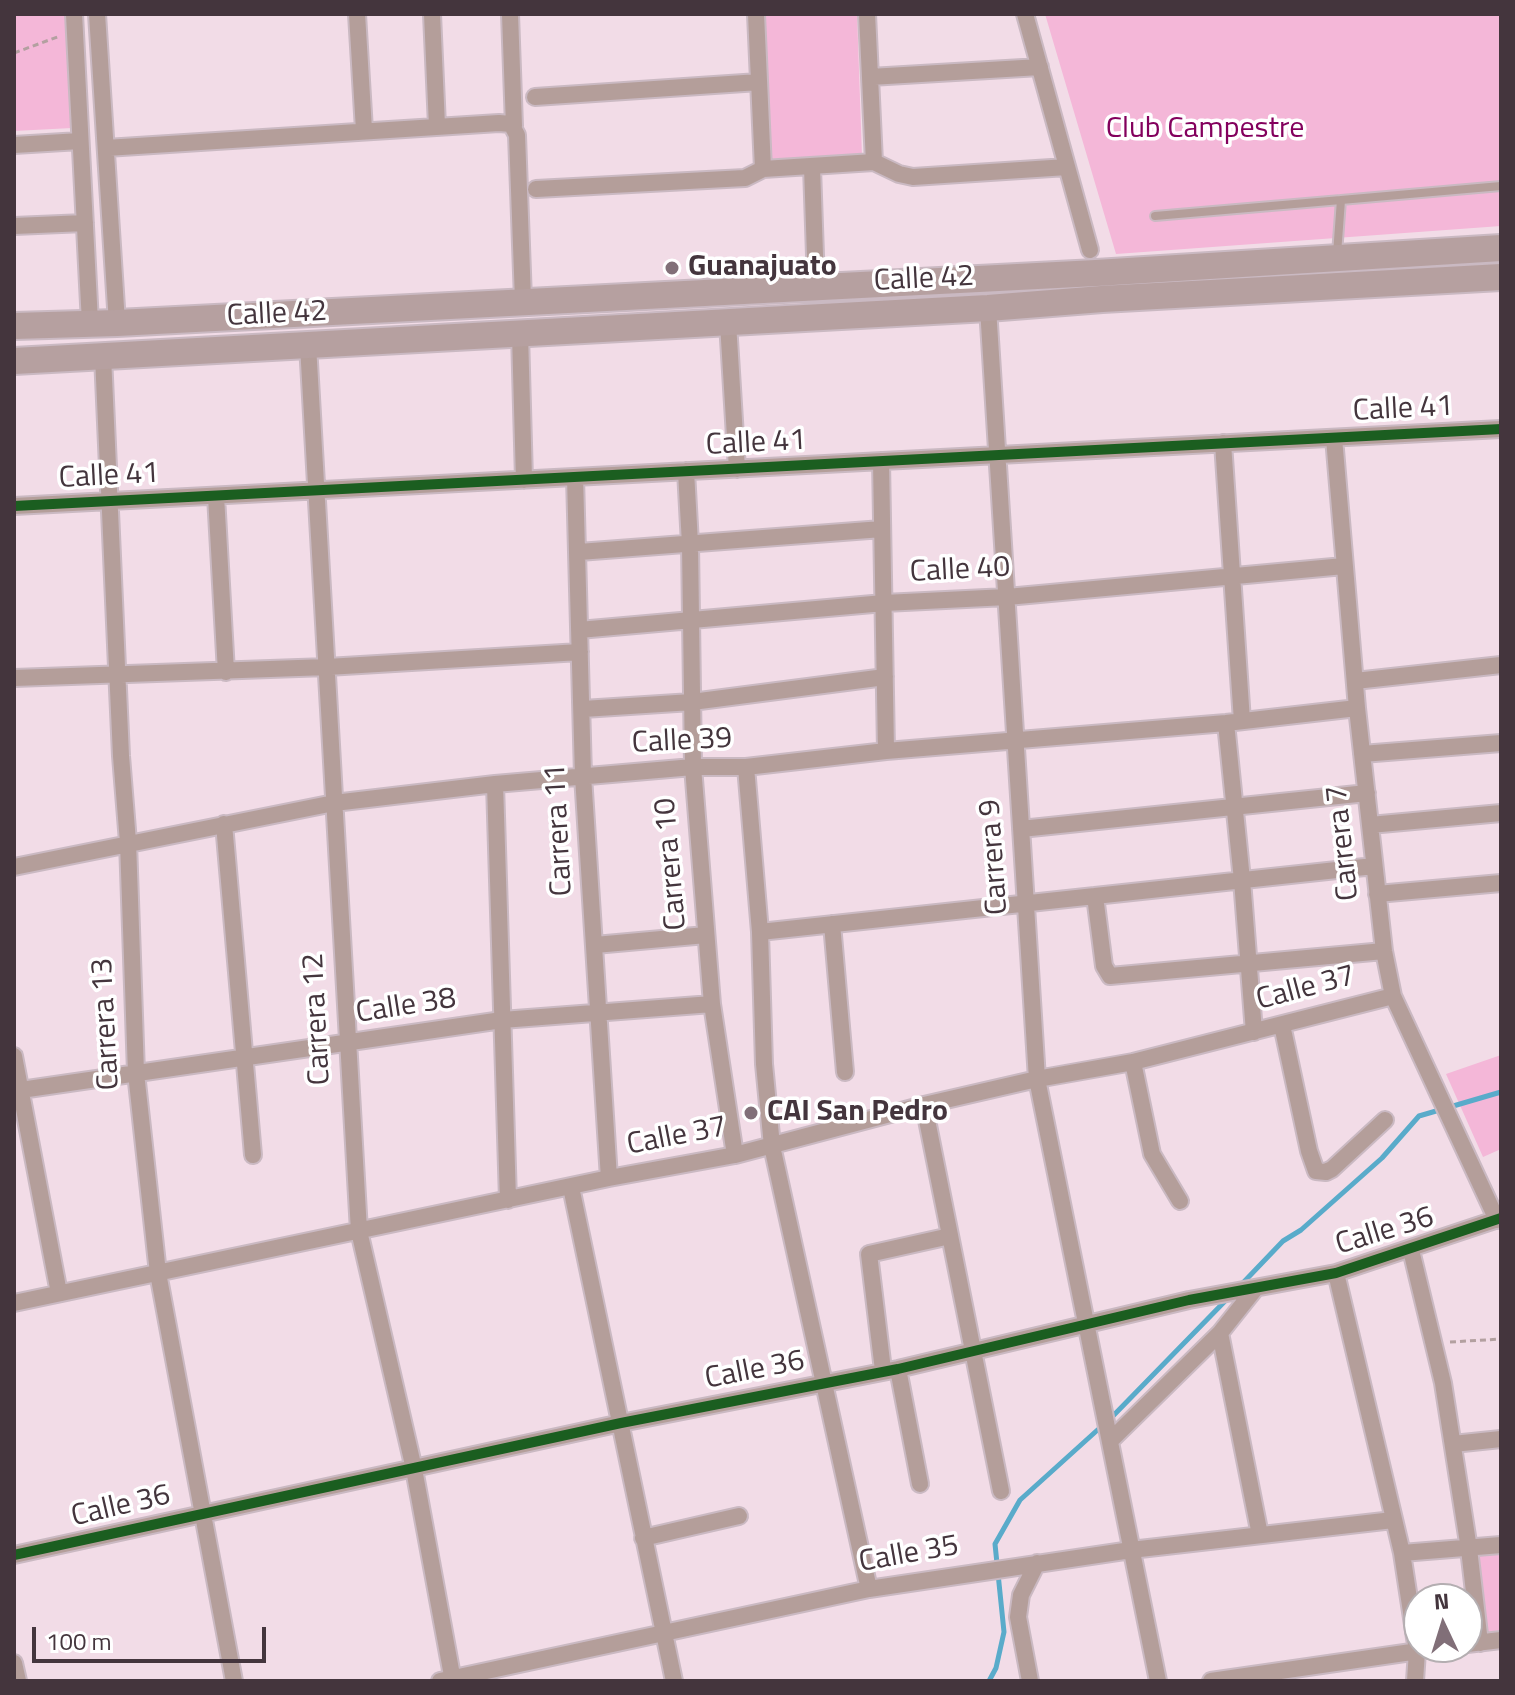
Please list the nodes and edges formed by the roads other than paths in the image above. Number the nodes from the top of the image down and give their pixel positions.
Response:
1 (97, 14) edge
2 (357, 14) edge
3 (432, 14) edge
4 (510, 14) edge
5 (756, 14) edge
6 (867, 14) edge
7 (1025, 14) edge
8 (75, 22) edge
9 (1040, 67) junction
10 (870, 77) junction
11 (759, 82) junction
12 (535, 97) dead end
13 (506, 124) junction
14 (437, 126) junction
15 (364, 130) junction
16 (80, 141) junction
17 (14, 145) edge
18 (106, 148) junction
19 (874, 162) junction
20 (812, 167) junction
21 (1067, 167) junction
22 (763, 169) junction
23 (1501, 186) edge
24 (536, 189) dead end
25 (1341, 200) junction
26 (1155, 216) dead end
27 (85, 223) junction
28 (14, 226) edge
29 (1501, 248) edge
30 (1090, 250) dead end
31 (1337, 258) junction
32 (1501, 277) edge
33 (816, 285) junction
34 (523, 300) junction
35 (988, 308) junction
36 (90, 323) junction
37 (117, 323) junction
38 (728, 323) junction
39 (14, 326) edge
40 (520, 334) junction
41 (308, 345) junction
42 (103, 356) junction
43 (14, 361) edge
44 (1501, 429) edge
45 (1334, 438) junction
46 (1223, 443) junction
47 (998, 455) junction
48 (881, 461) junction
49 (737, 469) junction
50 (686, 471) junction
51 (575, 477) junction
52 (524, 480) junction
53 (317, 491) junction
54 (216, 496) junction
55 (109, 501) junction
56 (14, 506) edge
57 (882, 529) junction
58 (690, 544) junction
59 (579, 552) junction
60 (1344, 566) junction
61 (1233, 576) junction
62 (1007, 597) junction
63 (884, 603) junction
64 (691, 620) junction
65 (579, 630) junction
66 (580, 652) junction
67 (1501, 665) edge
68 (327, 667) junction
69 (226, 672) junction
70 (117, 675) junction
71 (885, 677) junction
72 (14, 678) edge
73 (1355, 681) junction
74 (692, 702) junction
75 (1357, 708) junction
76 (583, 709) junction
77 (1234, 722) junction
78 (1016, 741) junction
79 (1501, 743) edge
80 (886, 751) junction
81 (1362, 754) junction
82 (693, 767) junction
83 (746, 767) junction
84 (583, 776) junction
85 (495, 784) junction
86 (1367, 793) junction
87 (334, 803) junction
88 (1235, 807) junction
89 (1501, 813) edge
90 (224, 824) junction
91 (1370, 825) junction
92 (1021, 829) junction
93 (128, 842) junction
94 (1374, 866) junction
95 (14, 867) edge
96 (1242, 880) junction
97 (1501, 883) edge
98 (1377, 894) junction
99 (1095, 896) junction
100 (1026, 904) junction
101 (832, 924) junction
102 (760, 932) junction
103 (706, 935) junction
104 (595, 945) junction
105 (1384, 951) junction
106 (1249, 965) junction
107 (1393, 996) junction
108 (712, 1004) junction
109 (600, 1012) junction
110 (502, 1020) junction
111 (1282, 1025) junction
112 (1254, 1032) junction
113 (348, 1044) junction
114 (14, 1056) edge
115 (244, 1058) junction
116 (1133, 1062) junction
117 (845, 1072) dead end
118 (136, 1073) junction
119 (1037, 1079) junction
120 (17, 1090) edge
121 (924, 1105) junction
122 (1385, 1120) dead end
123 (772, 1146) junction
124 (253, 1155) dead end
125 (735, 1155) junction
126 (609, 1178) junction
127 (571, 1187) junction
128 (508, 1200) junction
129 (1180, 1201) dead end
130 (1499, 1219) edge
131 (359, 1231) junction
132 (950, 1236) junction
133 (1411, 1250) junction
134 (158, 1273) junction
135 (1336, 1273) junction
136 (1248, 1291) junction
137 (59, 1293) junction
138 (14, 1303) edge
139 (1087, 1324) junction
140 (1220, 1333) junction
141 (975, 1350) junction
142 (890, 1369) junction
143 (823, 1382) junction
144 (621, 1423) junction
145 (1110, 1434) junction
146 (1501, 1439) edge
147 (1453, 1444) junction
148 (414, 1469) junction
149 (920, 1484) dead end
150 (1001, 1491) dead end
151 (204, 1513) junction
152 (739, 1516) dead end
153 (1393, 1520) junction
154 (1260, 1535) junction
155 (643, 1538) junction
156 (1501, 1545) edge
157 (1469, 1549) junction
158 (1131, 1550) junction
159 (1402, 1553) junction
160 (14, 1555) edge
161 (1037, 1563) junction
162 (1407, 1583) edge
163 (1471, 1583) edge
164 (869, 1589) junction
165 (662, 1634) junction
166 (1403, 1653) edge
167 (14, 1663) edge
168 (449, 1680) edge
169 (18, 1681) edge
170 (234, 1681) edge
171 (674, 1681) edge
172 (1030, 1681) edge
173 (1158, 1681) edge
174 (1211, 1681) edge

1 - 18 street
2 - 15 street
3 - 14 street
4 - 13 street
5 - 11 street
6 - 10 street
7 - 9 street
8 - 16 street
9 - 10 street
9 - 21 street
10 - 19 street
11 - 12 street
11 - 22 street
13 - 14 street
13 - 34 street
14 - 15 street
15 - 18 street
16 - 17 street
16 - 27 street
18 - 37 street
19 - 20 street
19 - 21 street
20 - 22 street
20 - 33 street
21 - 30 street
22 - 24 street
23 - 25 lane
25 - 26 lane
25 - 31 lane
27 - 28 street
27 - 36 street
29 - 31 main road, Calle 42
31 - 33 main road, Calle 42
32 - 35 main road, Calle 42
33 - 34 main road, Calle 42
34 - 37 main road, Calle 42
35 - 38 main road, Calle 42
35 - 47 street, Carrera 9
36 - 37 main road, Calle 42
36 - 39 main road, Calle 42
38 - 40 main road, Calle 42
38 - 49 street
40 - 41 main road, Calle 42
40 - 52 street
41 - 42 main road, Calle 42
41 - 53 street, Carrera 12
42 - 43 main road, Calle 42
42 - 55 street, Carrera 13
44 - 45 street, Calle 41
45 - 46 street, Calle 41
45 - 60 street, Carrera 7
46 - 47 street, Calle 41
46 - 61 street
47 - 48 street, Calle 41
47 - 62 street, Carrera 9
48 - 49 street, Calle 41
48 - 57 street
49 - 50 street, Calle 41
50 - 51 street, Calle 41
50 - 58 street, Carrera 10
51 - 52 street, Calle 41
51 - 59 street, Carrera 11
52 - 53 street, Calle 41
53 - 54 street, Calle 41
53 - 68 street, Carrera 12
54 - 55 street, Calle 41
54 - 69 street
55 - 56 street, Calle 41
55 - 70 street, Carrera 13
57 - 58 street
57 - 63 street
58 - 59 street
58 - 64 street, Carrera 10
59 - 65 street, Carrera 11
60 - 61 street, Calle 40
60 - 73 street, Carrera 7
61 - 62 street, Calle 40
61 - 77 street
62 - 63 street, Calle 40
62 - 78 street, Carrera 9
63 - 64 street, Calle 40
63 - 71 street
64 - 65 street, Calle 40
64 - 74 street, Carrera 10
65 - 66 street, Carrera 11
66 - 68 street
66 - 76 street, Carrera 11
67 - 73 street
68 - 69 street
68 - 87 street, Carrera 12
69 - 70 street
70 - 72 street
70 - 93 street, Carrera 13
71 - 74 street
71 - 80 street
73 - 75 street, Carrera 7
74 - 76 street
74 - 82 street, Carrera 10
75 - 77 street, Calle 39
75 - 81 street, Carrera 7
76 - 84 street, Carrera 11
77 - 78 street, Calle 39
77 - 88 street
78 - 80 street, Calle 39
78 - 92 street, Carrera 9
79 - 81 street
80 - 83 street, Calle 39
81 - 86 street, Carrera 7
82 - 83 street, Calle 39
82 - 84 street, Calle 39
82 - 103 street, Carrera 10
83 - 102 street
84 - 85 street, Calle 39
84 - 104 street, Carrera 11
85 - 87 street, Calle 39
85 - 110 street
86 - 88 street
86 - 91 street, Carrera 7
87 - 90 street, Calle 39
87 - 113 street, Carrera 12
88 - 92 street
88 - 96 street
89 - 91 street
90 - 93 street, Calle 39
90 - 115 street
91 - 94 street, Carrera 7
92 - 100 street, Carrera 9
93 - 95 street, Calle 39
93 - 118 street, Carrera 13
94 - 96 street
94 - 98 street, Carrera 7
96 - 99 street
96 - 106 street
97 - 98 street
98 - 105 street, Carrera 7
99 - 100 street
99 - 106 street
100 - 101 street
100 - 119 street, Carrera 9
101 - 102 street
101 - 117 street
102 - 123 street
103 - 104 street
103 - 108 street, Carrera 10
104 - 109 street, Carrera 11
105 - 106 street
105 - 107 street, Carrera 7
106 - 112 street
107 - 111 street, Calle 37
107 - 130 street, Carrera 7
108 - 109 street, Calle 38
108 - 125 street, Carrera 10
109 - 110 street, Calle 38
109 - 126 street, Carrera 11
110 - 113 street, Calle 38
110 - 128 street
111 - 112 street, Calle 37
111 - 122 street
112 - 116 street, Calle 37
113 - 115 street, Calle 38
113 - 131 street, Carrera 12
114 - 120 street
115 - 118 street, Calle 38
115 - 124 street
116 - 119 street, Calle 37
116 - 129 street
118 - 120 street, Calle 38
118 - 134 street, Carrera 13
119 - 121 street, Calle 37
119 - 139 street, Carrera 9
120 - 137 street
121 - 123 street, Calle 37
121 - 132 street
123 - 125 street, Calle 37
123 - 143 street
125 - 126 street, Calle 37
126 - 127 street, Calle 37
127 - 128 street, Calle 37
127 - 144 street
128 - 131 street, Calle 37
130 - 133 street, Calle 36
131 - 134 street, Calle 37
131 - 148 street, Carrera 12
132 - 141 street
132 - 142 street
133 - 135 street, Calle 36
133 - 147 street
134 - 137 street, Calle 37
134 - 151 street, Carrera 13
135 - 136 street, Calle 36
135 - 153 street
136 - 139 street, Calle 36
136 - 140 street
137 - 138 street, Calle 37
139 - 141 street, Calle 36
139 - 145 street, Carrera 9
140 - 145 street
140 - 154 street
141 - 142 street, Calle 36
141 - 150 street
142 - 143 street, Calle 36
142 - 149 street
143 - 144 street, Calle 36
143 - 164 street
144 - 148 street, Calle 36
144 - 155 street
145 - 158 street, Carrera 9
146 - 147 street
147 - 157 street
148 - 151 street, Calle 36
148 - 168 street, Carrera 12
151 - 160 street, Calle 36
151 - 170 street, Carrera 13
152 - 155 street
153 - 154 street, Calle 35
153 - 159 street
154 - 158 street, Calle 35
155 - 165 street
156 - 157 street
157 - 159 street
157 - 163 street
158 - 161 street, Calle 35
158 - 173 street, Carrera 9
159 - 162 street
161 - 164 street, Calle 35
161 - 172 street
164 - 165 street, Calle 35
165 - 168 street, Calle 35
165 - 171 street
166 - 174 street
167 - 169 street

